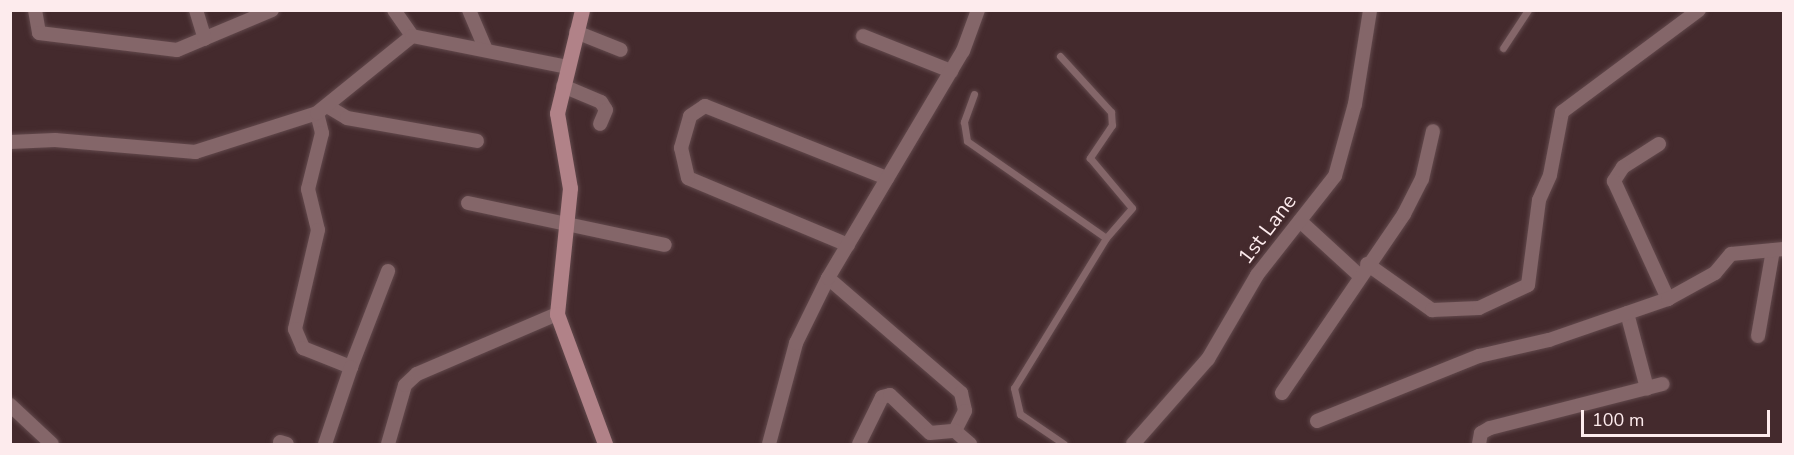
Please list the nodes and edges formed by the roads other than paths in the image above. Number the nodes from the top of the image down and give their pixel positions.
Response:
1 (35, 10) edge
2 (196, 10) edge
3 (272, 10) edge
4 (394, 10) edge
5 (469, 10) edge
6 (481, 10) edge
7 (582, 10) edge
8 (978, 10) edge
9 (1528, 10) edge
10 (1699, 10) edge
11 (1368, 12) edge
12 (477, 28) junction
13 (576, 32) junction
14 (412, 36) junction
15 (863, 36) dead end
16 (205, 39) junction
17 (1503, 48) dead end
18 (486, 50) junction
19 (621, 50) dead end
20 (1060, 56) dead end
21 (567, 67) junction
22 (951, 71) junction
23 (563, 86) junction
24 (974, 94) dead end
25 (322, 110) junction
26 (600, 124) dead end
27 (1433, 131) dead end
28 (477, 141) dead end
29 (10, 142) edge
30 (1659, 144) dead end
31 (887, 178) junction
32 (468, 203) dead end
33 (1299, 220) junction
34 (566, 221) junction
35 (1106, 238) junction
36 (848, 244) junction
37 (665, 245) dead end
38 (1778, 249) edge
39 (1363, 269) junction
40 (387, 271) dead end
41 (828, 278) junction
42 (1668, 299) junction
43 (1627, 313) junction
44 (557, 314) junction
45 (1758, 336) dead end
46 (351, 367) junction
47 (1662, 384) dead end
48 (1647, 388) junction
49 (1282, 393) dead end
50 (10, 405) edge
51 (1317, 420) dead end
52 (955, 431) junction
53 (52, 444) edge
54 (325, 444) edge
55 (388, 444) edge
56 (605, 444) edge
57 (769, 444) edge
58 (859, 444) edge
59 (970, 444) edge
60 (1064, 444) edge
61 (1133, 444) edge
62 (1479, 444) edge

1 - 16 street
2 - 16 street
3 - 16 street
4 - 14 street
5 - 12 street
6 - 12 street
7 - 13 street
8 - 22 street
9 - 17 lane
10 - 39 street
11 - 33 street, 1st Lane
12 - 18 street
13 - 19 street
13 - 21 street
14 - 18 street
14 - 25 street
15 - 22 street
18 - 21 street
20 - 35 lane
21 - 23 street
22 - 31 street
23 - 26 street
23 - 34 street
24 - 35 lane
25 - 28 street
25 - 29 street
25 - 46 street
27 - 39 street
30 - 42 street
31 - 36 street
31 - 36 street
32 - 34 street
33 - 39 street
33 - 61 street, 1st Lane
34 - 37 street
34 - 44 street
35 - 60 lane
36 - 41 street
38 - 42 street
38 - 45 street
39 - 49 street
40 - 46 street
41 - 52 street
41 - 57 street
42 - 43 street
43 - 48 street
43 - 51 street
44 - 55 street
44 - 56 street
46 - 54 street
47 - 48 street
48 - 62 street
50 - 53 street
52 - 58 street
52 - 59 street

